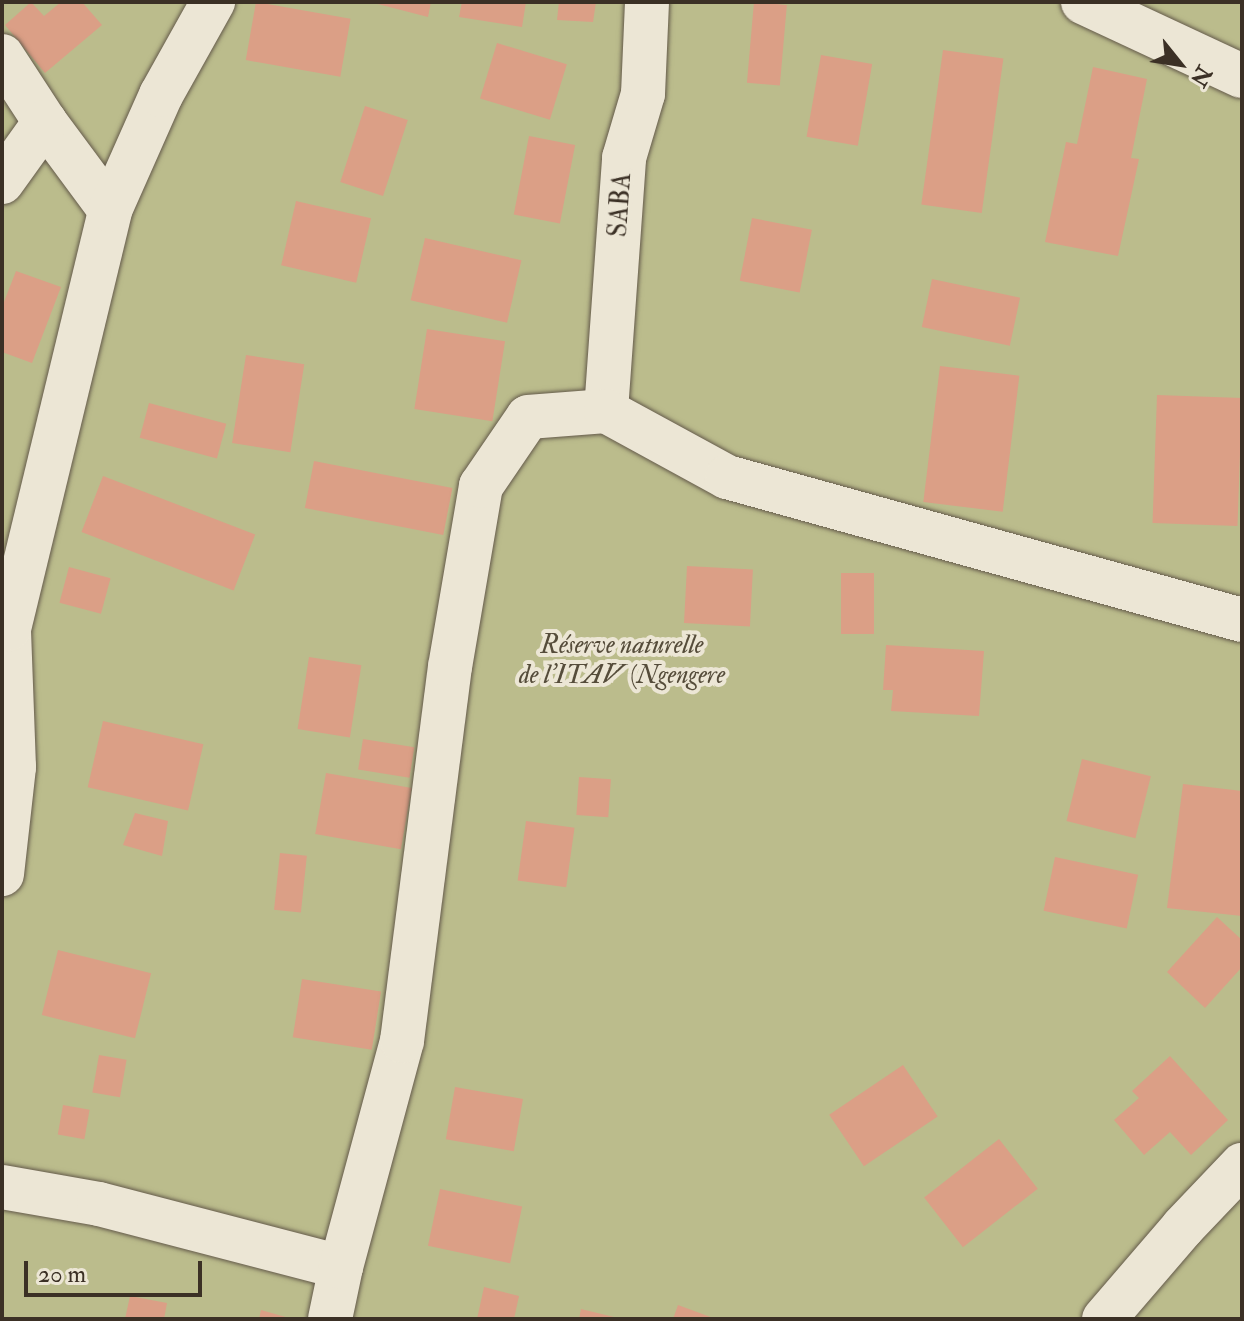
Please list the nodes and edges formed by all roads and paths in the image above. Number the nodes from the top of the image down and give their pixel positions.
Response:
1 (213, 2) edge
2 (647, 2) edge
3 (1083, 2) edge
4 (2, 56) edge
5 (1242, 76) edge
6 (45, 122) junction
7 (2, 182) edge
8 (110, 210) junction
9 (606, 411) junction
10 (1242, 620) edge
11 (2, 874) edge
12 (1242, 1165) edge
13 (2, 1187) edge
14 (341, 1267) junction
15 (330, 1319) edge
16 (1104, 1319) edge

1 - 8 street
2 - 9 street, SABA
3 - 5 street
4 - 6 street
6 - 7 street
6 - 8 street
8 - 11 street
9 - 10 street
9 - 14 street
12 - 16 street
13 - 14 street
14 - 15 street

